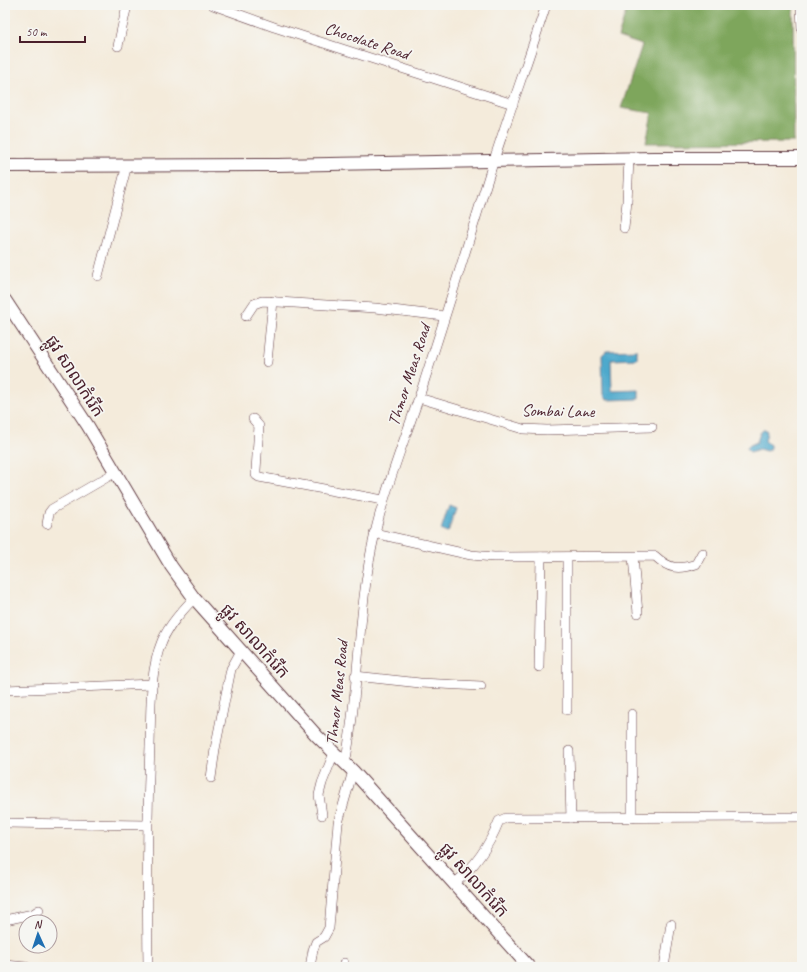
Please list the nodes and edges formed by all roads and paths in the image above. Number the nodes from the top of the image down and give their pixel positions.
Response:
1 (127, 5) edge
2 (213, 5) edge
3 (546, 5) edge
4 (801, 5) edge
5 (802, 30) edge
6 (118, 46) dead end
7 (513, 104) junction
8 (802, 158) edge
9 (629, 159) junction
10 (493, 161) junction
11 (127, 165) junction
12 (5, 166) edge
13 (624, 228) dead end
14 (98, 276) dead end
15 (5, 300) edge
16 (273, 301) junction
17 (246, 316) dead end
18 (444, 316) junction
19 (267, 362) dead end
20 (427, 400) junction
21 (252, 418) dead end
22 (652, 426) dead end
23 (116, 472) junction
24 (383, 500) junction
25 (47, 524) dead end
26 (374, 533) junction
27 (702, 552) dead end
28 (541, 557) junction
29 (567, 557) junction
30 (633, 557) junction
31 (194, 598) junction
32 (638, 613) dead end
33 (241, 651) junction
34 (539, 667) dead end
35 (355, 676) junction
36 (153, 684) junction
37 (481, 686) dead end
38 (5, 690) edge
39 (567, 710) dead end
40 (632, 714) dead end
41 (569, 752) dead end
42 (334, 753) junction
43 (349, 768) junction
44 (211, 778) dead end
45 (322, 815) dead end
46 (802, 817) edge
47 (571, 818) junction
48 (632, 818) junction
49 (5, 823) edge
50 (147, 825) junction
51 (455, 883) junction
52 (39, 910) dead end
53 (5, 920) edge
54 (671, 924) dead end
55 (5, 965) edge
56 (26, 967) edge
57 (148, 967) edge
58 (310, 967) edge
59 (529, 967) edge
60 (664, 967) edge

1 - 6 street
2 - 7 street, Chocolate Road
3 - 7 street, Thmor Meas Road
4 - 5 street
7 - 10 street, Thmor Meas Road
8 - 9 street
9 - 10 street
9 - 13 street
10 - 11 street
10 - 18 street, Thmor Meas Road
11 - 12 street
11 - 14 street
15 - 23 street, ផ្លូវ សាលាកំរើក
16 - 17 street
16 - 18 street
16 - 19 street
18 - 20 street, Thmor Meas Road
20 - 22 street, Sombai Lane
20 - 24 street, Thmor Meas Road
21 - 24 street
23 - 25 street
23 - 31 street, ផ្លូវ សាលាកំរើក
24 - 26 street, Thmor Meas Road
26 - 28 street
26 - 35 street, Thmor Meas Road
27 - 30 street
28 - 29 street
28 - 34 street
29 - 30 street
29 - 39 street
30 - 32 street
31 - 33 street, ផ្លូវ សាលាកំរើក
31 - 36 street
33 - 42 street, ផ្លូវ សាលាកំរើក
33 - 44 street
35 - 37 street
35 - 43 street, Thmor Meas Road
36 - 38 street
36 - 50 street
40 - 48 street
41 - 47 street
42 - 43 street, ផ្លូវ សាលាកំរើក
42 - 45 street
43 - 51 street, ផ្លូវ សាលាកំរើក
43 - 58 street, Thmor Meas Road
46 - 48 street
47 - 48 street
47 - 51 street
49 - 50 street
50 - 57 street
51 - 59 street, ផ្លូវ សាលាកំរើក
52 - 53 street
54 - 60 street
55 - 56 street

